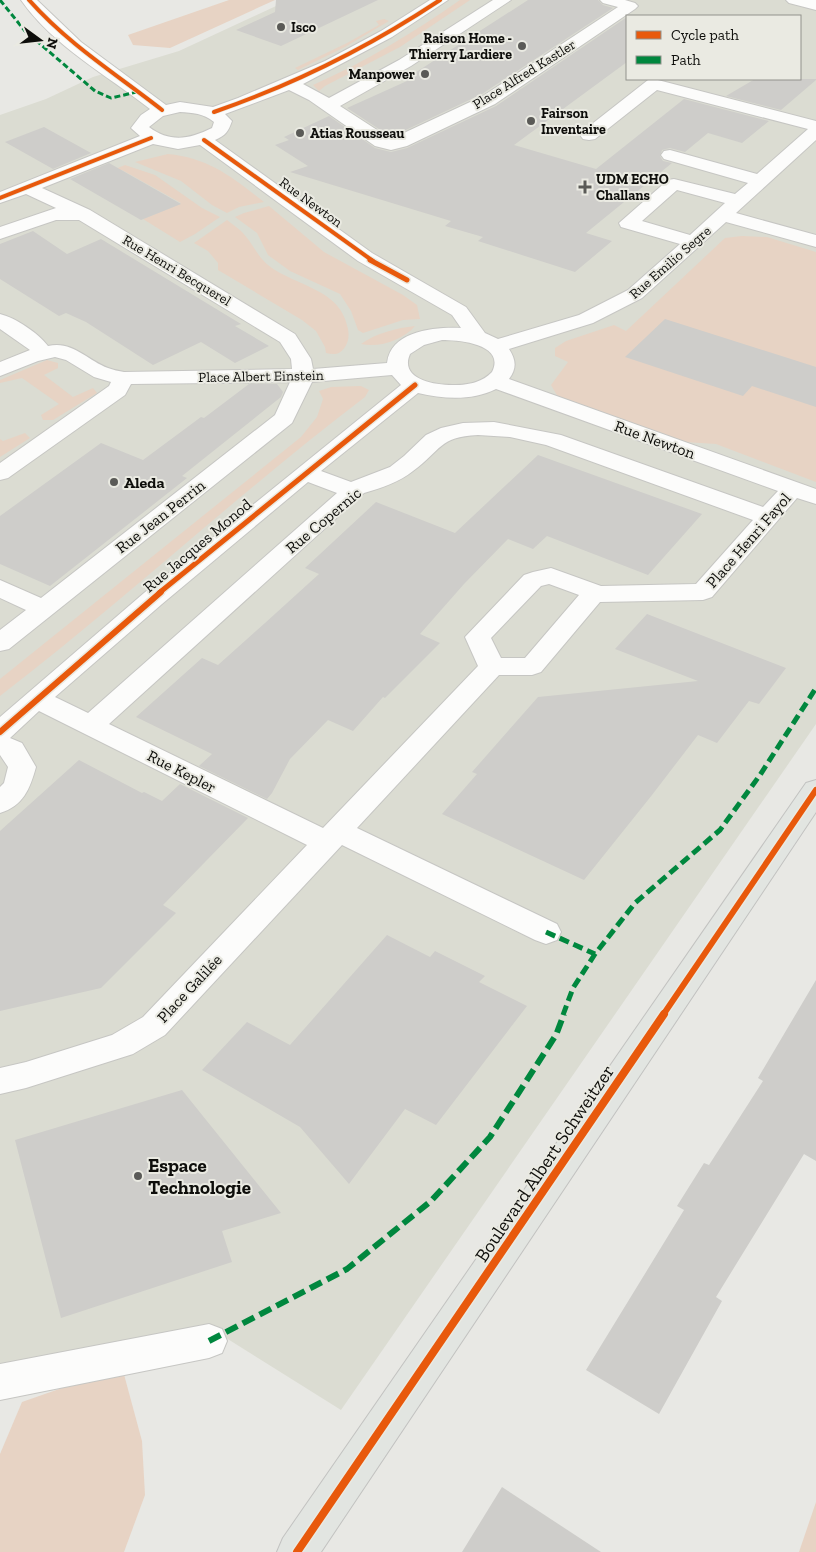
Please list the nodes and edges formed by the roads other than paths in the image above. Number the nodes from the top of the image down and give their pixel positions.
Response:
1 (29, 0) edge
2 (440, 0) edge
3 (503, 0) edge
4 (608, 0) edge
5 (794, 0) edge
6 (816, 5) edge
7 (290, 84) junction
8 (329, 105) junction
9 (162, 110) junction
10 (214, 112) junction
11 (816, 126) edge
12 (816, 131) edge
13 (589, 135) dead end
14 (151, 138) junction
15 (204, 140) junction
16 (670, 155) dead end
17 (761, 181) junction
18 (27, 188) junction
19 (0, 198) edge
20 (739, 201) junction
21 (83, 214) junction
22 (724, 215) junction
23 (0, 233) edge
24 (816, 241) edge
25 (694, 242) junction
26 (407, 280) junction
27 (0, 320) edge
28 (425, 336) junction
29 (486, 342) junction
30 (43, 353) junction
31 (397, 368) junction
32 (0, 370) edge
33 (304, 375) junction
34 (124, 378) junction
35 (494, 381) junction
36 (415, 385) junction
37 (554, 403) junction
38 (530, 434) junction
39 (0, 473) edge
40 (305, 473) junction
41 (792, 488) junction
42 (353, 491) junction
43 (816, 497) edge
44 (768, 517) junction
45 (0, 588) edge
46 (594, 593) junction
47 (43, 608) junction
48 (0, 643) edge
49 (492, 667) junction
50 (36, 699) junction
51 (90, 725) junction
52 (0, 732) edge
53 (0, 744) edge
54 (816, 790) edge
55 (0, 803) edge
56 (332, 837) junction
57 (546, 932) dead end
58 (0, 1081) edge
59 (209, 1341) dead end
60 (0, 1382) edge
61 (297, 1552) edge

1 - 9 street
2 - 7 street
3 - 8 street
4 - 8 street, Place Alfred Kastler
5 - 6 street
7 - 8 street, Place Alfred Kastler
7 - 10 street
9 - 10 street
9 - 14 street
10 - 15 street
11 - 13 street
12 - 17 street, Rue Emilio Segre
14 - 15 street
14 - 18 street
15 - 26 street, Rue Newton
16 - 17 street
17 - 20 street, Rue Emilio Segre
18 - 19 street
18 - 21 street, Rue Henri Becquerel
20 - 22 street, Rue Emilio Segre
20 - 25 street
21 - 23 street
21 - 33 street, Rue Henri Becquerel
22 - 24 street
22 - 25 street, Rue Emilio Segre
25 - 29 street, Rue Emilio Segre
26 - 28 street, Rue Newton
26 - 29 street, Rue Newton
27 - 30 street
28 - 29 street
28 - 31 street
29 - 35 street, Rue Newton
30 - 32 street, Place Albert Einstein
30 - 34 street, Place Albert Einstein
31 - 33 street, Place Albert Einstein
31 - 36 street
33 - 34 street, Place Albert Einstein
33 - 47 street, Rue Jean Perrin
34 - 39 street
35 - 36 street
35 - 37 street, Rue Newton
36 - 40 street, Rue Jacques Monod
37 - 38 street
37 - 41 street, Rue Newton
38 - 42 street, Rue Copernic
38 - 44 street, Rue Copernic
40 - 42 street
40 - 50 street, Rue Jacques Monod
41 - 43 street, Rue Newton
41 - 44 street, Place Henri Fayol
42 - 51 street, Rue Copernic
44 - 46 street, Place Henri Fayol
45 - 47 street
46 - 49 street
46 - 49 street
47 - 48 street, Rue Jean Perrin
49 - 56 street, Place Galilée
50 - 51 street, Rue Kepler
50 - 52 street, Rue Jacques Monod
51 - 56 street, Rue Kepler
53 - 55 street
54 - 61 main road, Boulevard Albert Schweitzer
56 - 57 street
56 - 58 street, Place Galilée
59 - 60 street

